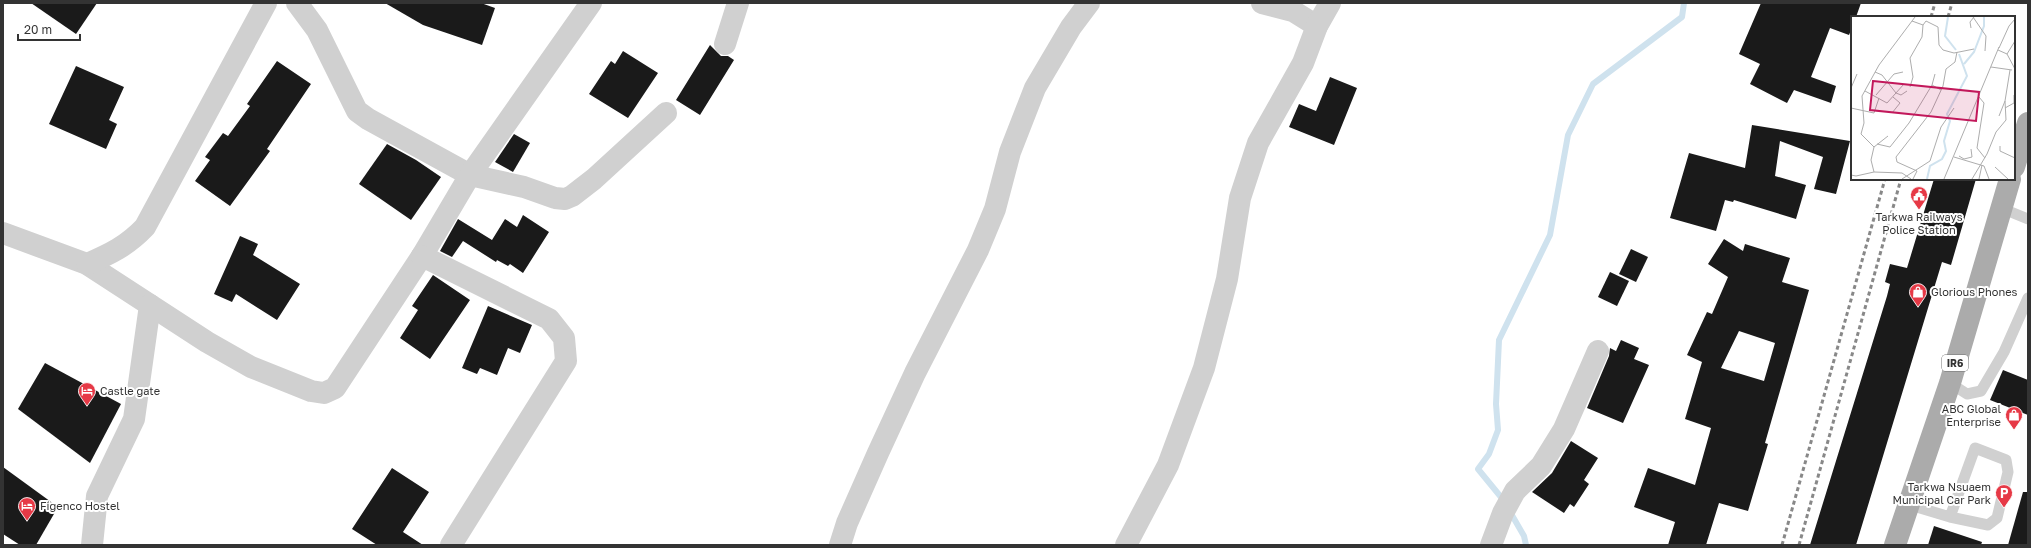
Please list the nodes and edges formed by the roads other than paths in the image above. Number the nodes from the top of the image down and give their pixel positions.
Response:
1 (266, 3) edge
2 (297, 3) edge
3 (591, 3) edge
4 (738, 3) edge
5 (1089, 3) edge
6 (1262, 3) edge
7 (1330, 3) edge
8 (1317, 26) junction
9 (725, 44) dead end
10 (666, 113) dead end
11 (2028, 123) edge
12 (2015, 164) edge
13 (470, 175) junction
14 (2010, 180) edge
15 (2001, 208) junction
16 (2028, 219) edge
17 (3, 233) edge
18 (422, 256) junction
19 (87, 264) junction
20 (2028, 298) edge
21 (150, 305) junction
22 (1598, 351) dead end
23 (1950, 383) junction
24 (1910, 505) junction
25 (1950, 517) junction
26 (92, 545) edge
27 (451, 545) edge
28 (840, 545) edge
29 (1126, 545) edge
30 (1492, 545) edge
31 (1895, 545) edge

1 - 19 street
2 - 13 street
3 - 13 street
4 - 9 street
5 - 28 street
6 - 8 street
7 - 8 street
8 - 29 street
10 - 13 street
11 - 12 main road
13 - 18 street
14 - 15 main road, IR6
15 - 16 lane
15 - 23 main road, IR6
17 - 19 street
18 - 21 street
18 - 27 street
19 - 21 street
20 - 23 lane
21 - 26 street
22 - 30 street
23 - 24 main road, IR6
24 - 25 lane
24 - 31 main road, IR6
25 - 25 lane

